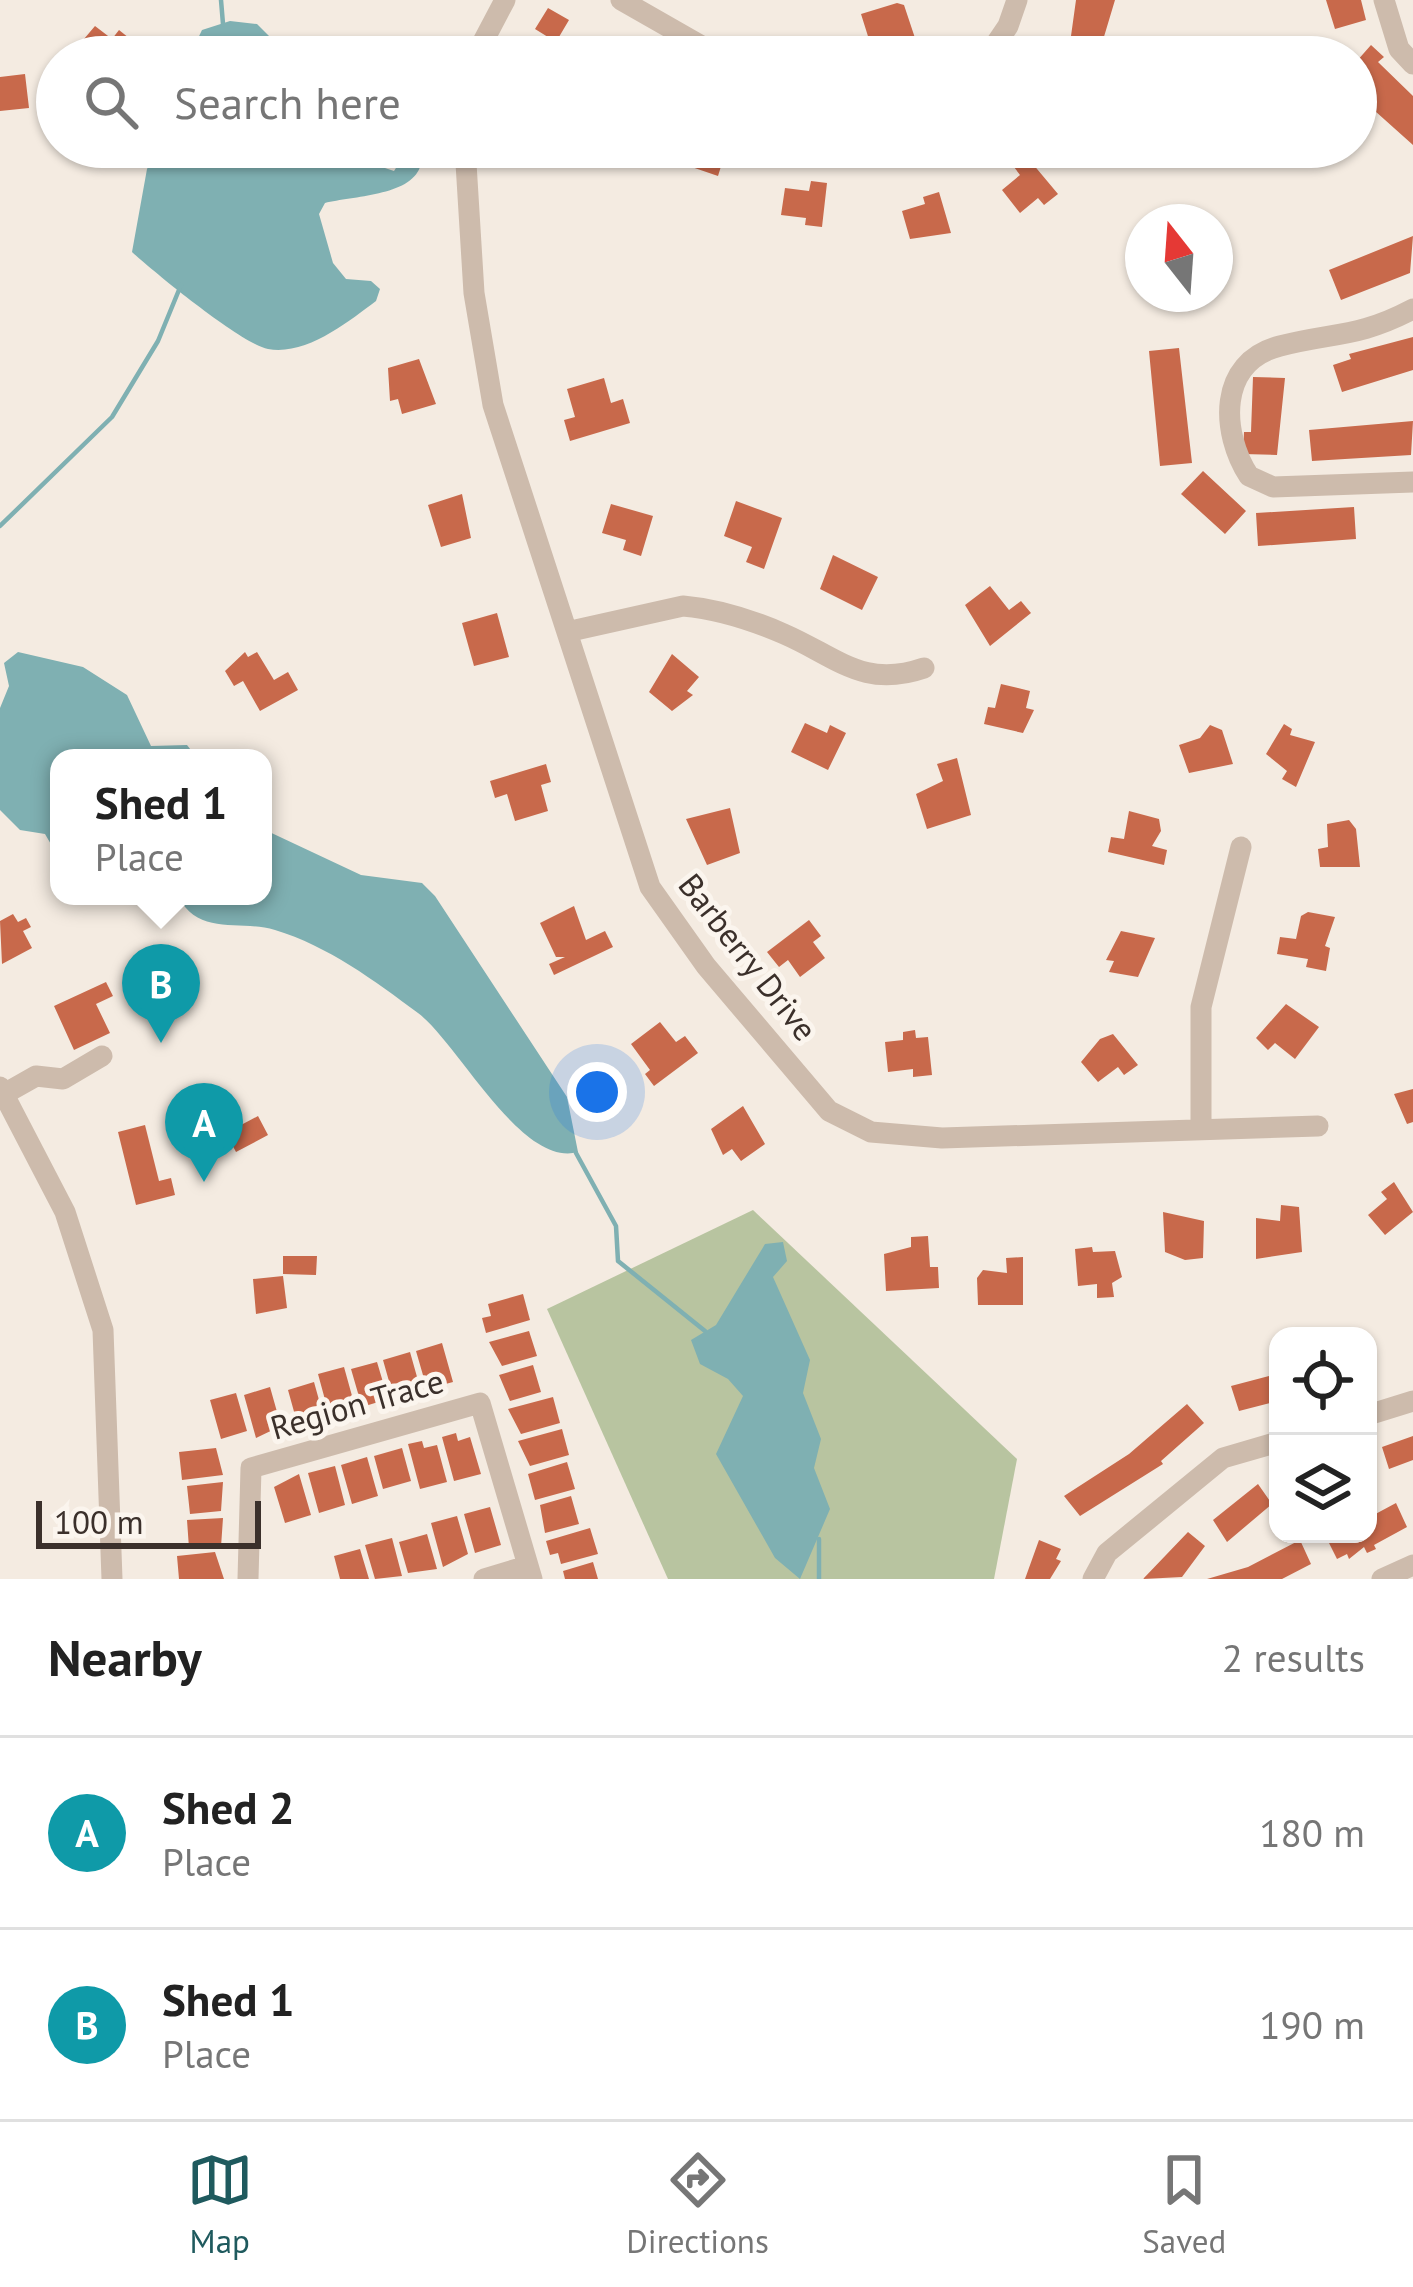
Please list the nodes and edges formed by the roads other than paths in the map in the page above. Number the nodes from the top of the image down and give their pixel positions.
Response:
1 (505, 0) edge
2 (621, 0) edge
3 (1017, 0) edge
4 (1384, 0) edge
5 (486, 36) edge
6 (684, 36) edge
7 (1001, 36) edge
8 (1413, 64) edge
9 (466, 168) edge
10 (1413, 309) edge
11 (1413, 482) edge
12 (571, 631) junction
13 (924, 668) dead end
14 (1241, 848) dead end
15 (102, 1056) dead end
16 (2, 1091) edge
17 (1318, 1126) dead end
18 (1201, 1127) junction
19 (1413, 1401) edge
20 (1377, 1412) edge
21 (1269, 1445) edge
22 (1413, 1565) edge
23 (530, 1572) edge
24 (111, 1576) edge
25 (248, 1579) edge
26 (484, 1579) edge
27 (1093, 1579) edge
28 (1382, 1579) edge

1 - 5 street
2 - 6 street
3 - 7 street
4 - 8 street
9 - 12 street, Barberry Drive
10 - 11 street
12 - 13 street
12 - 18 street, Barberry Drive
14 - 18 street
15 - 16 street
16 - 24 street
17 - 18 street, Barberry Drive
19 - 20 street
21 - 27 street
22 - 28 street
23 - 25 street, Region Trace
23 - 26 street

